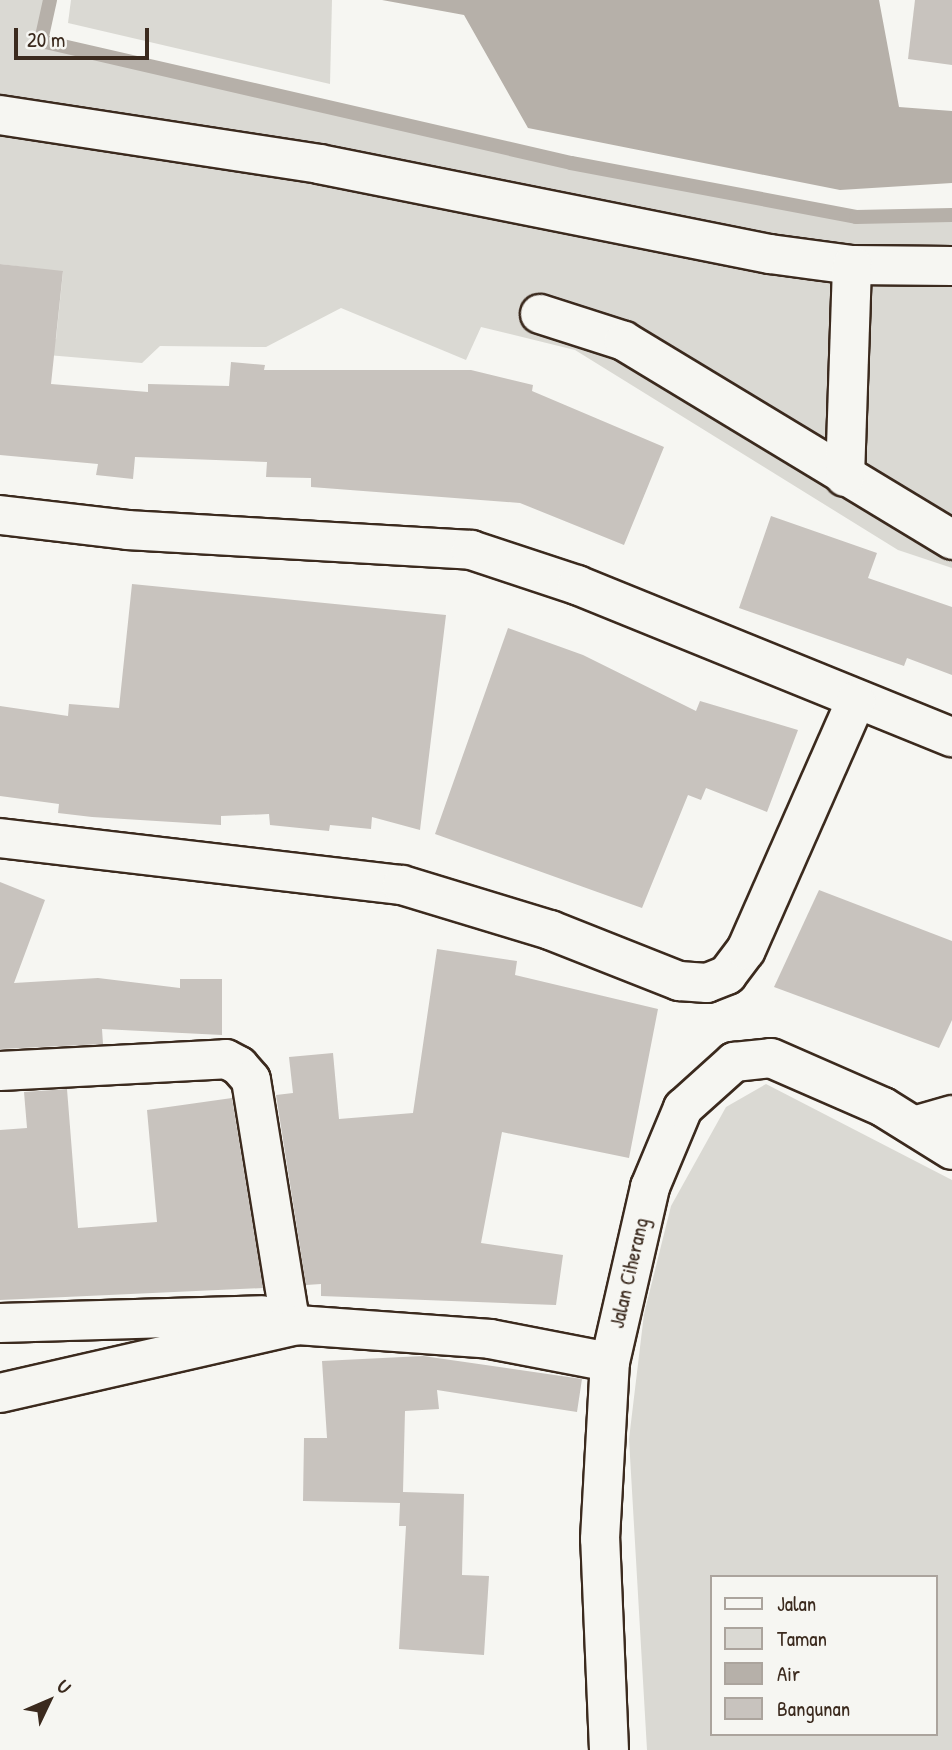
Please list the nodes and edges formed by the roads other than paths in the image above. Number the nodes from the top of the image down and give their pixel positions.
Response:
1 (0, 115) edge
2 (852, 265) junction
3 (952, 266) edge
4 (540, 314) dead end
5 (845, 477) junction
6 (0, 515) edge
7 (952, 540) edge
8 (856, 702) junction
9 (952, 737) edge
10 (0, 838) edge
11 (0, 1071) edge
12 (935, 1120) edge
13 (952, 1150) edge
14 (293, 1320) junction
15 (0, 1323) edge
16 (610, 1362) junction
17 (0, 1393) edge
18 (609, 1750) edge

1 - 2 street
2 - 3 street
2 - 5 street
4 - 5 street
5 - 7 street
6 - 8 street
8 - 9 street
8 - 10 street
11 - 14 street
12 - 13 street, Jalan Ciherang
12 - 16 street, Jalan Ciherang
14 - 15 street
14 - 16 street
14 - 17 street
16 - 18 street, Jalan Ciherang

